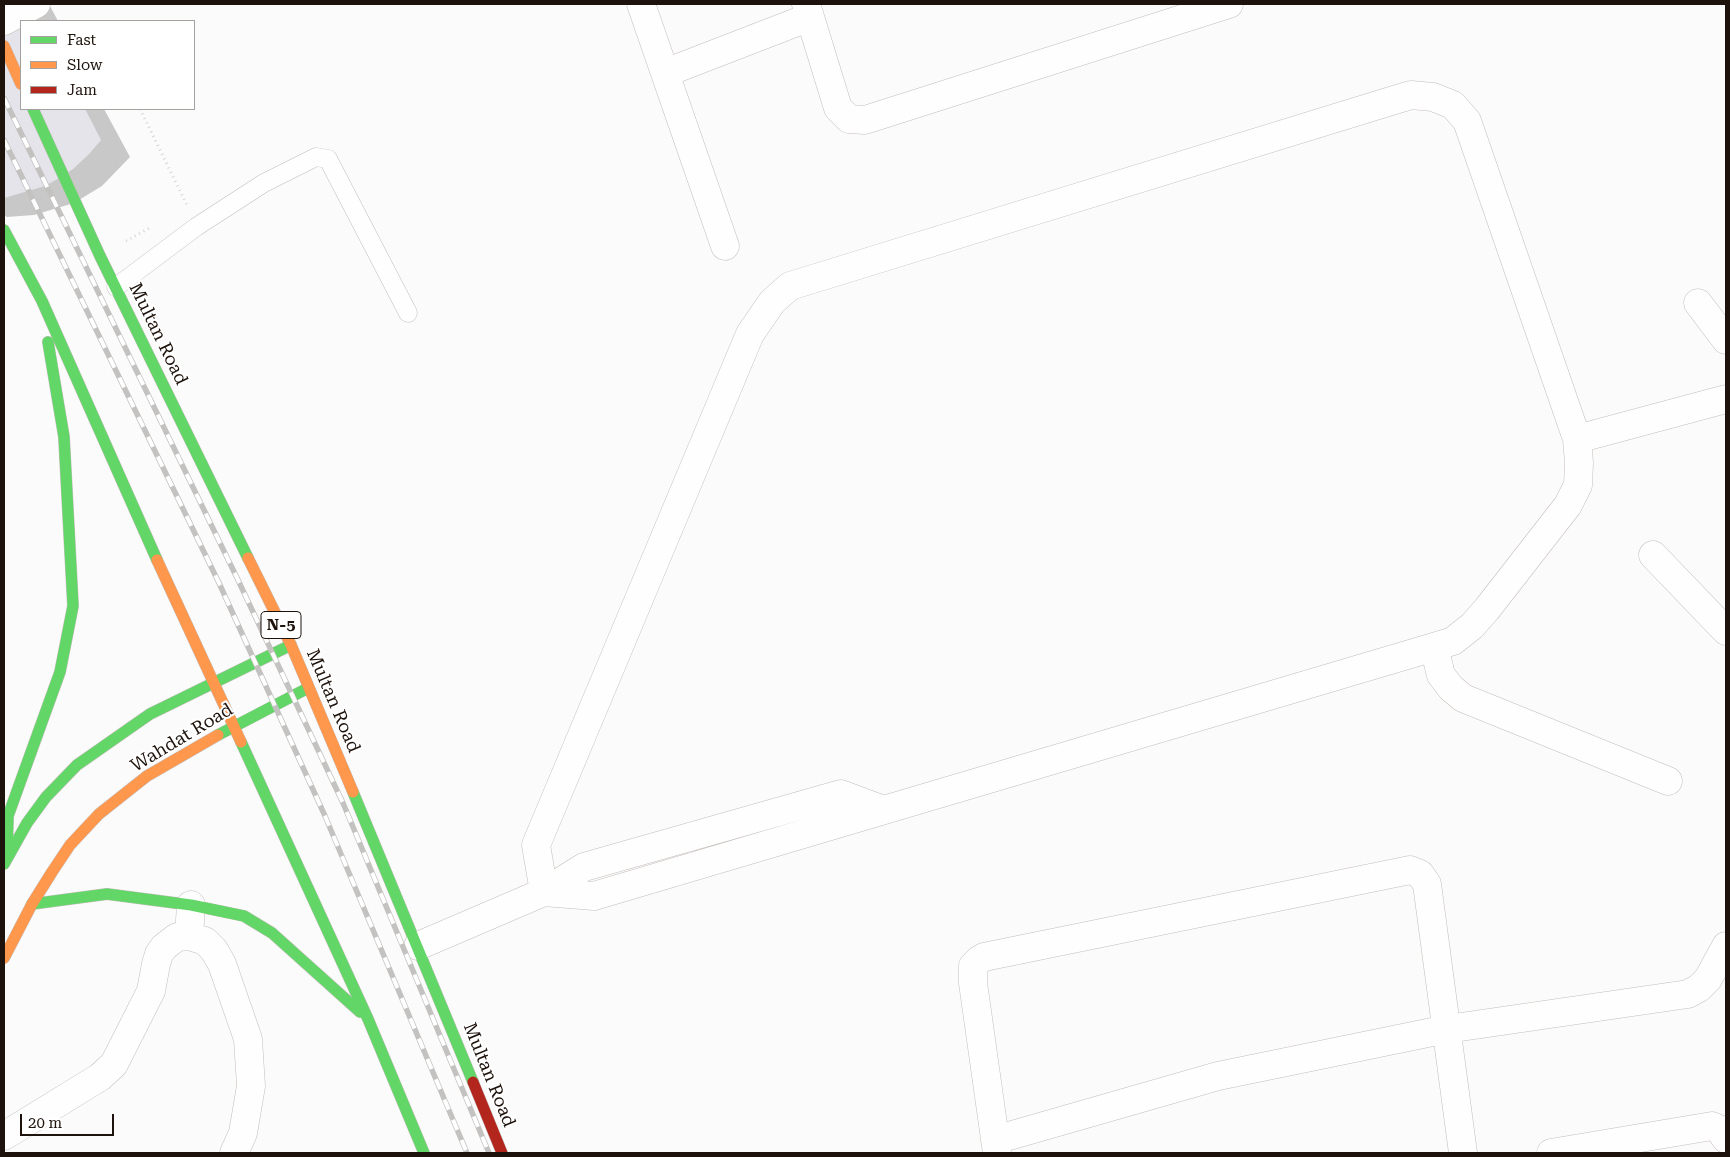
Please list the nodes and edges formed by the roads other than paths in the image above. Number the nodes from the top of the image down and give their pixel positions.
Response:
1 (36, 4) edge
2 (641, 4) edge
3 (1229, 4) edge
4 (808, 10) edge
5 (4, 21) edge
6 (4, 46) edge
7 (665, 74) junction
8 (20, 82) edge
9 (33, 110) edge
10 (4, 230) edge
11 (725, 246) dead end
12 (116, 287) junction
13 (42, 301) junction
14 (1698, 303) dead end
15 (408, 313) dead end
16 (1726, 340) edge
17 (1726, 399) edge
18 (1577, 439) junction
19 (1654, 555) dead end
20 (1726, 631) edge
21 (291, 645) junction
22 (1434, 647) junction
23 (213, 682) junction
24 (308, 688) junction
25 (234, 726) junction
26 (1668, 781) dead end
27 (6, 859) edge
28 (544, 892) junction
29 (32, 904) junction
30 (191, 905) junction
31 (189, 936) junction
32 (418, 946) junction
33 (1726, 946) edge
34 (4, 958) edge
35 (368, 1019) junction
36 (1446, 1029) junction
37 (4, 1136) edge
38 (1726, 1137) edge
39 (996, 1147) edge
40 (234, 1153) edge
41 (424, 1153) edge
42 (502, 1153) edge
43 (1463, 1153) edge
44 (1551, 1153) edge

1 - 5 street
2 - 7 street
3 - 4 street
4 - 7 street
6 - 8 main road
7 - 11 street
9 - 12 main road, Multan Road / N-5
10 - 13 main road
12 - 15 lane
12 - 21 main road, Multan Road / N-5
13 - 23 main road
13 - 27 main road
14 - 16 street
17 - 18 street
18 - 22 street
18 - 28 street
19 - 20 street
21 - 23 main road
21 - 24 main road, Multan Road / N-5
22 - 26 street
22 - 28 street
23 - 25 main road
23 - 27 main road
24 - 25 main road, Wahdat Road
24 - 32 main road, Multan Road / N-5
25 - 29 main road, Wahdat Road
25 - 35 main road
28 - 32 street
29 - 30 main road
29 - 34 main road, Wahdat Road
30 - 31 street
30 - 35 main road
31 - 37 street
31 - 40 street
32 - 42 main road, Multan Road / N-5
33 - 36 street
35 - 41 main road
36 - 39 street
36 - 39 street
36 - 43 street
38 - 44 street

